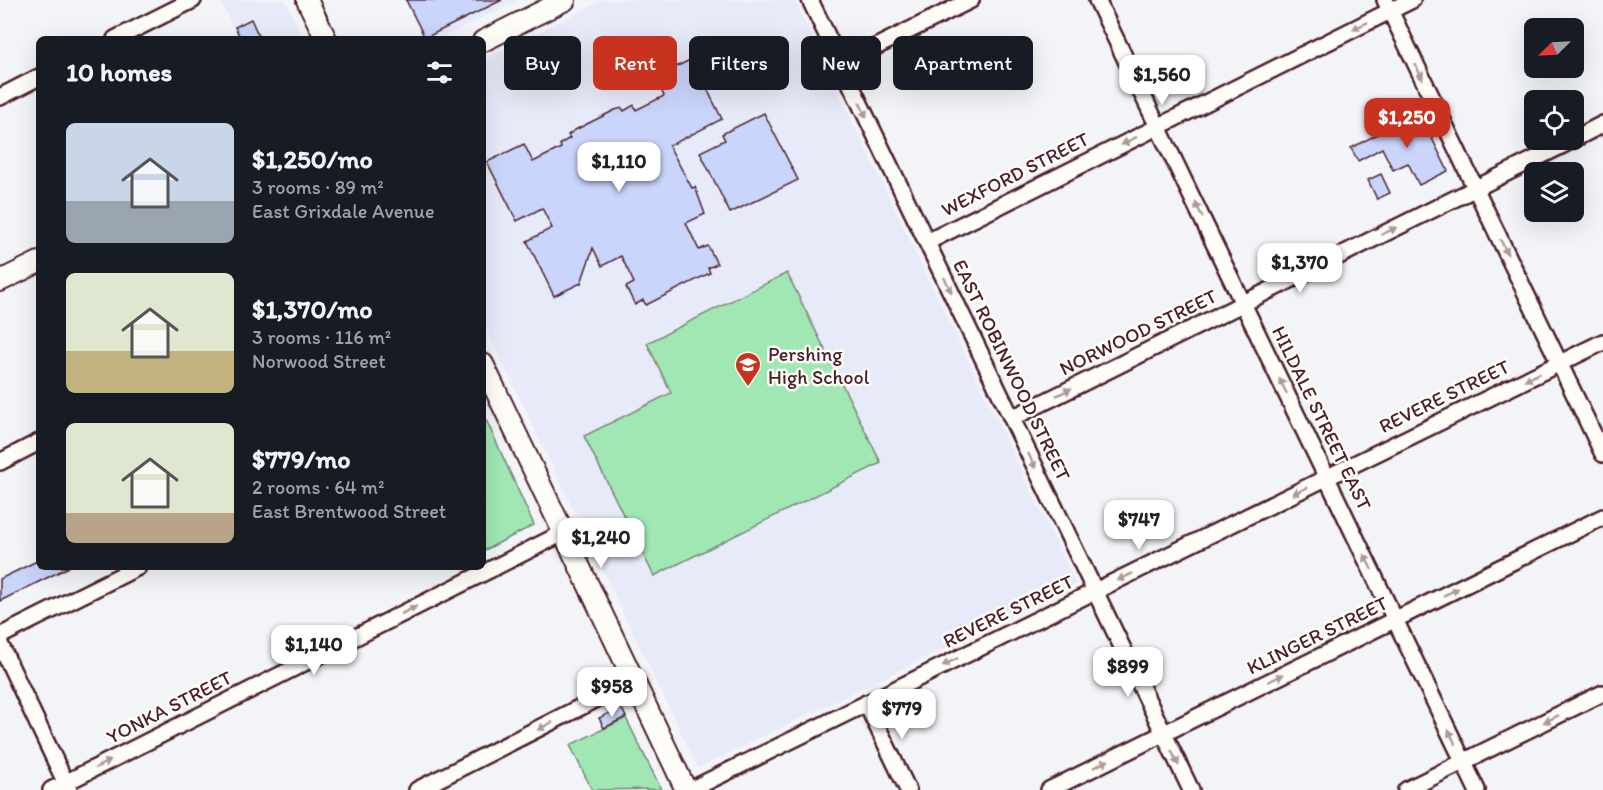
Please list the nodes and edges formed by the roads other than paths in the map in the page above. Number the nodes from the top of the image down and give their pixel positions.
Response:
1 (193, 0) edge
2 (307, 0) edge
3 (565, 0) edge
4 (810, 0) edge
5 (972, 0) edge
6 (1097, 0) edge
7 (1412, 0) edge
8 (1388, 5) edge
9 (121, 36) edge
10 (325, 36) edge
11 (827, 36) edge
12 (486, 40) edge
13 (881, 44) edge
14 (36, 79) edge
15 (854, 90) edge
16 (0, 97) edge
17 (1603, 124) edge
18 (1158, 126) junction
19 (1584, 134) edge
20 (1551, 150) edge
21 (1475, 188) junction
22 (927, 242) junction
23 (36, 263) edge
24 (0, 281) edge
25 (1244, 304) junction
26 (1603, 342) edge
27 (1559, 363) junction
28 (489, 392) edge
29 (1012, 418) junction
30 (36, 444) edge
31 (1603, 454) edge
32 (0, 462) edge
33 (1327, 477) junction
34 (1603, 517) edge
35 (563, 533) junction
36 (132, 570) edge
37 (1095, 591) junction
38 (1396, 620) junction
39 (0, 636) edge
40 (0, 644) edge
41 (634, 680) junction
42 (1603, 693) edge
43 (866, 704) junction
44 (1164, 734) junction
45 (1464, 761) junction
46 (68, 786) edge
47 (51, 790) edge
48 (417, 790) edge
49 (688, 790) edge
50 (908, 790) edge
51 (1049, 790) edge
52 (1191, 790) edge
53 (1406, 790) edge
54 (1478, 790) edge

1 - 9 street
2 - 10 street
3 - 12 street
4 - 11 street, EAST ROBINWOOD STREET
5 - 13 street
6 - 18 street, HILDALE STREET EAST
7 - 8 street, WEXFORD STREET
8 -> 18 street, WEXFORD STREET
8 -> 21 street
14 - 16 street
15 -> 22 street, EAST ROBINWOOD STREET
17 - 19 street, NORWOOD STREET
18 -> 22 street, WEXFORD STREET
25 -> 18 street, HILDALE STREET EAST
20 - 21 street, NORWOOD STREET
25 -> 21 street, NORWOOD STREET
21 -> 27 street
22 -> 29 street, EAST ROBINWOOD STREET
23 - 24 street
29 -> 25 street, NORWOOD STREET
33 -> 25 street, HILDALE STREET EAST
26 - 27 street, REVERE STREET
27 - 31 street
27 -> 33 street, REVERE STREET
28 - 35 street
29 -> 37 street, EAST ROBINWOOD STREET
30 - 32 street
33 -> 37 street, REVERE STREET
38 -> 33 street, HILDALE STREET EAST
38 -> 34 street, KLINGER STREET
35 - 41 street
46 -> 35 street, YONKA STREET
36 - 39 street
37 -> 43 street, REVERE STREET
37 - 44 street, EAST ROBINWOOD STREET
44 -> 38 street, KLINGER STREET
45 -> 38 street, HILDALE STREET EAST
40 - 46 street
41 -> 48 street
41 - 49 street
42 -> 45 street
43 - 49 street, REVERE STREET
43 - 50 street
51 -> 44 street, KLINGER STREET
44 -> 52 street, EAST ROBINWOOD STREET
45 - 53 street
45 - 54 street, HILDALE STREET EAST
46 - 47 street, YONKA STREET

